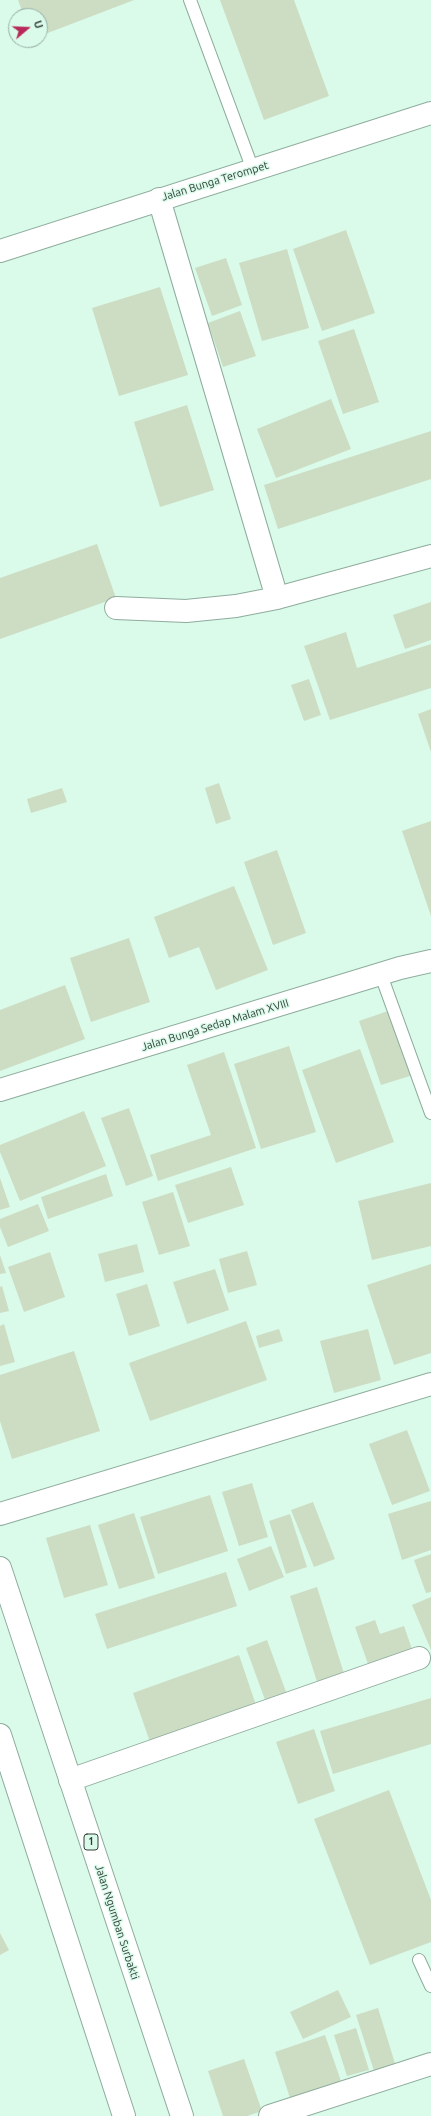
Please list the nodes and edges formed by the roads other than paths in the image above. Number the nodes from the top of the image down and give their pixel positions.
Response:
1 (190, 0) edge
2 (431, 113) edge
3 (254, 170) junction
4 (159, 199) junction
5 (0, 250) edge
6 (431, 556) edge
7 (277, 598) junction
8 (116, 608) dead end
9 (431, 961) edge
10 (381, 975) junction
11 (0, 1090) edge
12 (431, 1113) edge
13 (431, 1384) edge
14 (0, 1514) edge
15 (0, 1568) edge
16 (419, 1658) dead end
17 (0, 1735) edge
18 (5, 1764) edge
19 (70, 1780) junction
20 (419, 1960) dead end
21 (431, 1986) edge
22 (431, 2064) edge
23 (124, 2116) edge
24 (182, 2116) edge
25 (270, 2116) edge

1 - 3 lane
2 - 3 main road, Jalan Bunga Terompet
3 - 4 main road, Jalan Bunga Terompet
4 - 5 main road, Jalan Bunga Terompet
4 - 7 main road
6 - 7 main road
7 - 8 main road
9 - 10 main road, Jalan Bunga Sedap Malam XVIII
10 - 11 main road, Jalan Bunga Sedap Malam XVIII
10 - 12 lane
13 - 14 main road
15 - 19 main road, Jalan Ngumban Surbakti / 1
16 - 19 main road
17 - 18 main road
18 - 23 main road
19 - 24 main road, Jalan Ngumban Surbakti / 1
20 - 21 lane
22 - 25 main road

